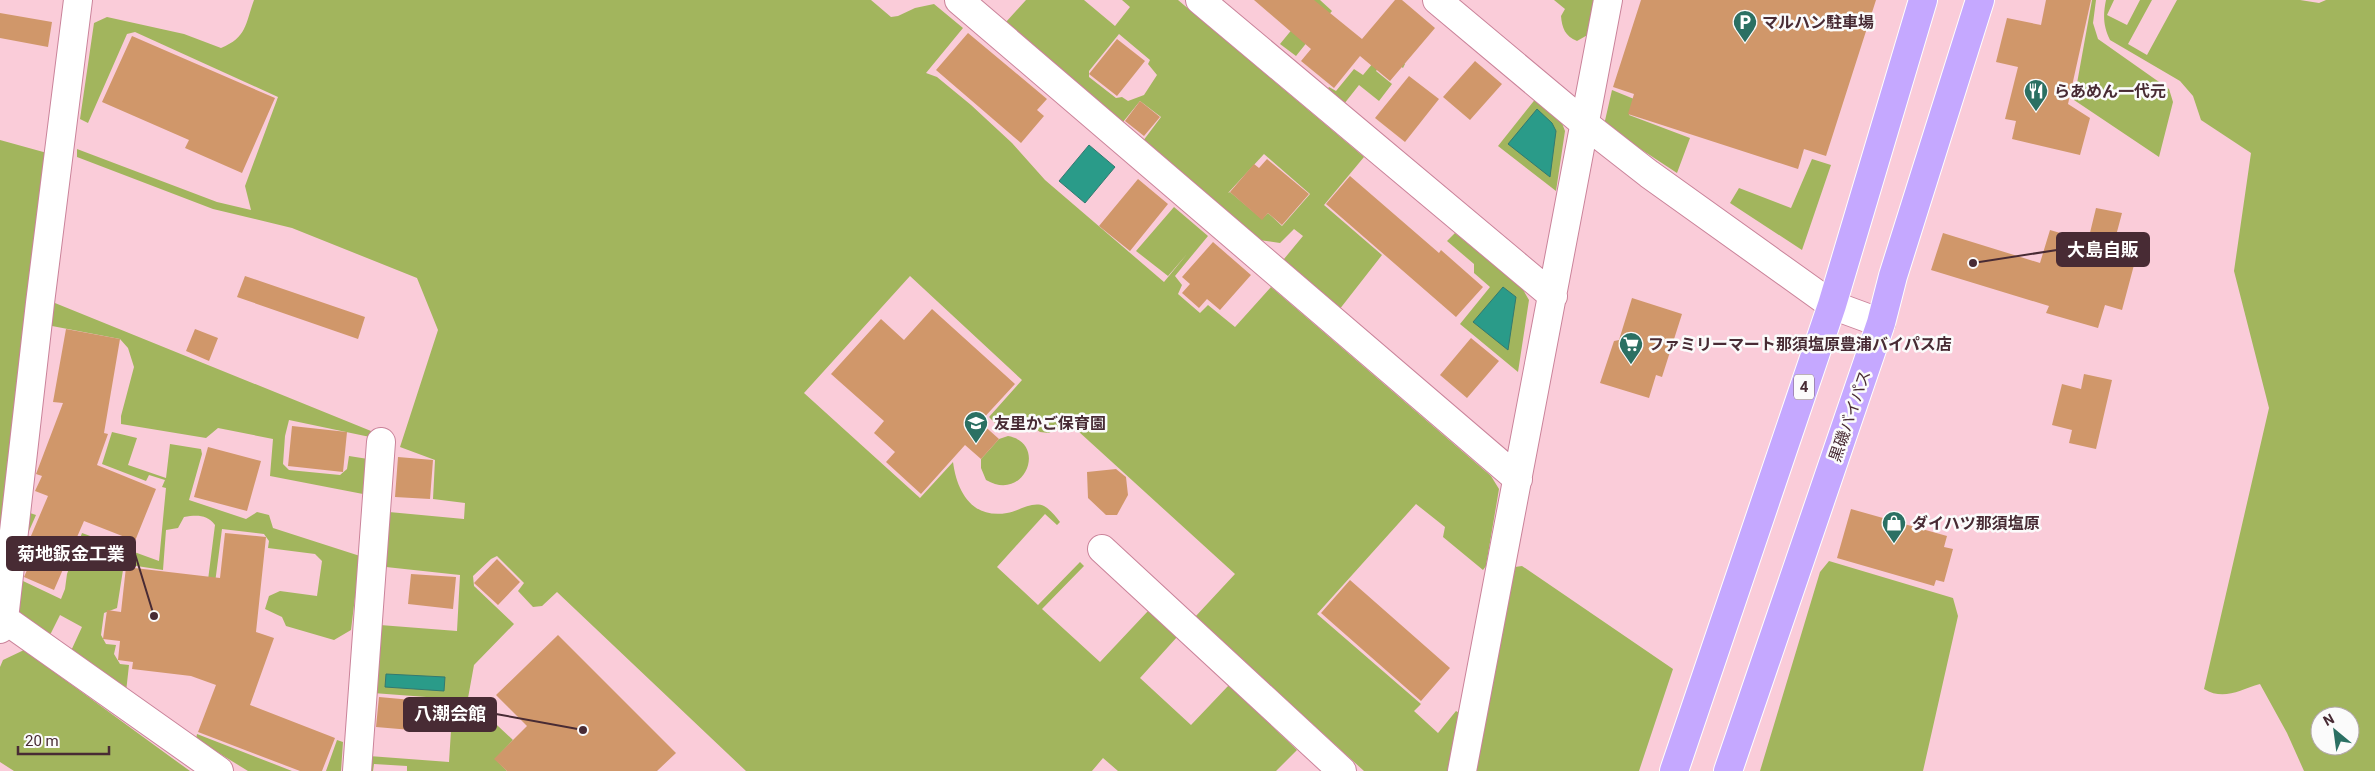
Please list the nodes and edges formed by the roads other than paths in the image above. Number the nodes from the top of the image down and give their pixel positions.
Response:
1 (78, 0) edge
2 (959, 0) edge
3 (1200, 0) edge
4 (1437, 0) edge
5 (1608, 0) edge
6 (1923, 0) edge
7 (1980, 0) edge
8 (1585, 124) junction
9 (1553, 296) junction
10 (1832, 305) junction
11 (1881, 323) junction
12 (381, 442) dead end
13 (1518, 479) junction
14 (1102, 549) dead end
15 (1, 622) edge
16 (219, 771) edge
17 (357, 771) edge
18 (1342, 771) edge
19 (1462, 771) edge
20 (1674, 771) edge
21 (1728, 771) edge

1 - 15 street
2 - 13 street
3 - 9 street
4 - 8 street
5 - 8 street
6 - 10 highway, 4
7 - 11 highway, 黒磯バイパス
8 - 9 street
8 - 10 street
9 - 13 street
10 - 11 street
10 - 20 highway, 4
11 - 21 highway, 黒磯バイパス
12 - 17 street
13 - 19 street
14 - 18 street
15 - 16 street

